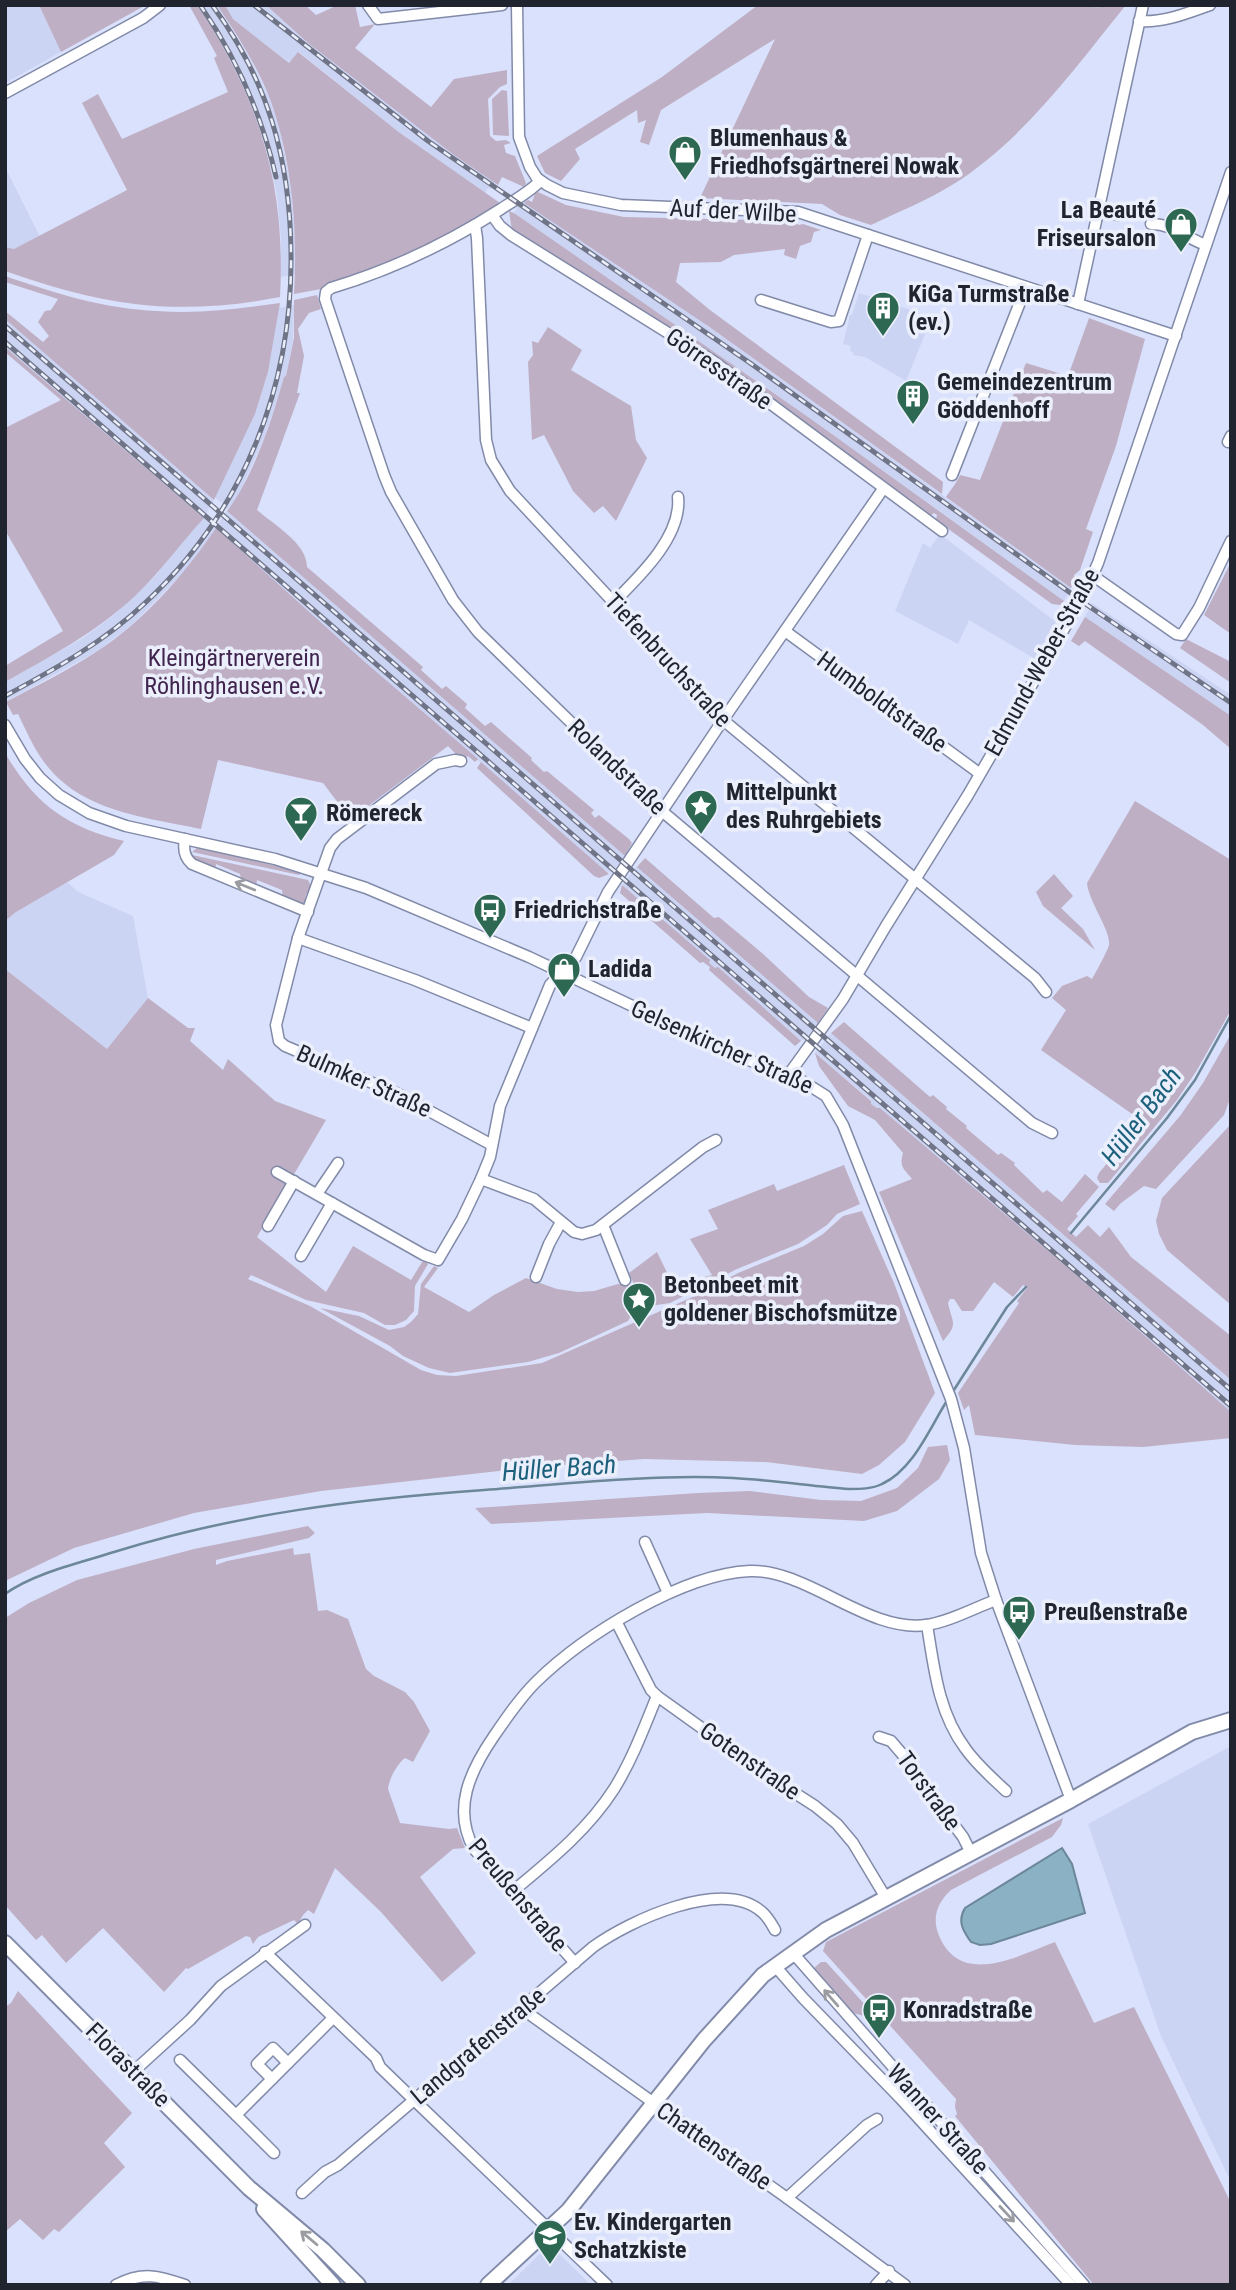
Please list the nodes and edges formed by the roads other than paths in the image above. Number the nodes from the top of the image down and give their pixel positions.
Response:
1 (160, 5) edge
2 (368, 5) edge
3 (502, 5) edge
4 (517, 5) edge
5 (1143, 5) edge
6 (1210, 5) edge
7 (1139, 21) junction
8 (5, 93) edge
9 (1231, 172) edge
10 (540, 181) junction
11 (1098, 209) junction
12 (492, 215) junction
13 (1118, 215) dead end
14 (1151, 224) dead end
15 (475, 225) junction
16 (868, 235) junction
17 (1206, 246) junction
18 (1026, 287) junction
19 (761, 300) dead end
20 (1078, 304) junction
21 (1176, 336) junction
22 (952, 475) dead end
23 (883, 489) junction
24 (678, 497) dead end
25 (942, 531) dead end
26 (1231, 541) edge
27 (1092, 575) junction
28 (614, 602) junction
29 (785, 631) junction
30 (723, 720) junction
31 (5, 725) edge
32 (461, 761) dead end
33 (979, 773) junction
34 (663, 812) junction
35 (185, 839) junction
36 (322, 873) junction
37 (915, 880) junction
38 (308, 912) junction
39 (298, 938) junction
40 (561, 971) junction
41 (857, 976) junction
42 (1046, 992) dead end
43 (532, 1028) junction
44 (789, 1074) junction
45 (1052, 1133) dead end
46 (716, 1140) dead end
47 (492, 1145) junction
48 (338, 1163) dead end
49 (277, 1172) dead end
50 (481, 1178) junction
51 (294, 1181) junction
52 (317, 1194) junction
53 (332, 1203) junction
54 (561, 1222) junction
55 (603, 1225) junction
56 (268, 1226) dead end
57 (301, 1256) dead end
58 (536, 1277) dead end
59 (625, 1280) dead end
60 (645, 1542) dead end
61 (668, 1593) junction
62 (996, 1600) junction
63 (617, 1622) junction
64 (927, 1625) junction
65 (657, 1696) junction
66 (1231, 1720) edge
67 (879, 1737) dead end
68 (1006, 1791) dead end
69 (1071, 1800) junction
70 (971, 1853) junction
71 (512, 1892) junction
72 (886, 1898) junction
73 (305, 1925) dead end
74 (775, 1930) dead end
75 (5, 1943) edge
76 (265, 1952) junction
77 (793, 1953) junction
78 (575, 1963) junction
79 (775, 1966) junction
80 (525, 2007) junction
81 (333, 2018) junction
82 (180, 2060) dead end
83 (288, 2063) junction
84 (134, 2071) junction
85 (272, 2079) junction
86 (414, 2100) junction
87 (654, 2105) junction
88 (236, 2115) junction
89 (877, 2119) dead end
90 (274, 2153) dead end
91 (249, 2188) junction
92 (302, 2193) dead end
93 (787, 2198) junction
94 (550, 2229) junction
95 (889, 2271) junction
96 (116, 2285) edge
97 (185, 2285) edge
98 (333, 2285) edge
99 (358, 2285) edge
100 (488, 2285) edge
101 (607, 2285) edge
102 (876, 2285) edge
103 (905, 2285) edge
104 (1071, 2285) edge
105 (1084, 2285) edge

1 - 8 street
2 - 3 street
4 - 10 street
5 - 7 street
6 - 7 street
7 - 11 street
9 - 17 street, Edmund-Weber-Straße
10 - 12 street
10 - 16 street, Auf der Wilbe
11 - 13 street
11 - 20 street
12 - 15 street
12 - 23 street, Görresstraße
14 - 17 street
15 - 28 street, Tiefenbruchstraße
15 - 34 street, Rolandstraße
16 - 18 street, Auf der Wilbe
16 - 19 street
17 - 21 street, Edmund-Weber-Straße
18 - 20 street, Auf der Wilbe
18 - 22 street
20 - 21 street, Auf der Wilbe
21 - 27 street, Edmund-Weber-Straße
23 - 25 street, Görresstraße
23 - 29 street
24 - 28 street
26 - 27 street
27 - 33 street, Edmund-Weber-Straße
28 - 30 street, Tiefenbruchstraße
29 - 30 street
29 - 33 street, Humboldtstraße
30 - 34 street
30 - 37 street, Tiefenbruchstraße
31 - 35 street, Gelsenkircher Straße
32 - 36 street, Bulmker Straße
33 - 37 street, Edmund-Weber-Straße
34 - 40 street
34 - 41 street, Rolandstraße
35 - 36 street, Gelsenkircher Straße
38 -> 35 street
36 - 38 street, Bulmker Straße
36 - 40 street, Gelsenkircher Straße
37 - 41 street, Edmund-Weber-Straße
37 - 42 street, Tiefenbruchstraße
38 - 39 street, Bulmker Straße
39 - 43 street
39 - 47 street, Bulmker Straße
40 - 43 street
40 - 44 street, Gelsenkircher Straße
41 - 44 street, Edmund-Weber-Straße
41 - 45 street, Rolandstraße
43 - 47 street
44 - 62 street, Gelsenkircher Straße
46 - 55 street
47 - 50 street
48 - 52 street
49 - 51 street
50 - 53 street
50 - 54 street
51 - 52 street
51 - 56 street
52 - 53 street
53 - 57 street
54 - 55 street
54 - 58 street
55 - 59 street
60 - 61 street
61 - 63 street, Preußenstraße
61 - 64 street, Preußenstraße
62 - 64 street, Preußenstraße
62 - 69 street, Gelsenkircher Straße
63 - 65 street, Gotenstraße
63 - 71 street, Preußenstraße
64 - 68 street
65 - 71 street
65 - 72 street, Gotenstraße
66 - 69 street
67 - 70 street, Torstraße
69 - 70 street
70 - 72 street
71 - 78 street, Preußenstraße
72 - 77 street
73 - 76 street
74 - 78 street, Landgrafenstraße
75 - 84 street, Florastraße
76 - 81 street
76 - 84 street
77 - 79 street
105 -> 77 street, Wanner Straße
78 - 80 street, Landgrafenstraße
79 - 87 street
79 -> 104 street, Wanner Straße
80 - 86 street, Landgrafenstraße
80 - 87 street, Chattenstraße
81 - 83 street
81 - 86 street
82 - 88 street
83 - 85 street
83 - 85 street
84 - 91 street, Florastraße
85 - 88 street
86 - 92 street, Landgrafenstraße
86 - 94 street
87 - 93 street, Chattenstraße
87 - 94 street
88 - 90 street
89 - 93 street
91 - 98 street, Florastraße
99 -> 91 street, Florastraße
93 - 95 street, Chattenstraße
94 - 100 street
94 - 101 street
95 - 102 street
95 - 103 street, Chattenstraße
96 - 97 street

